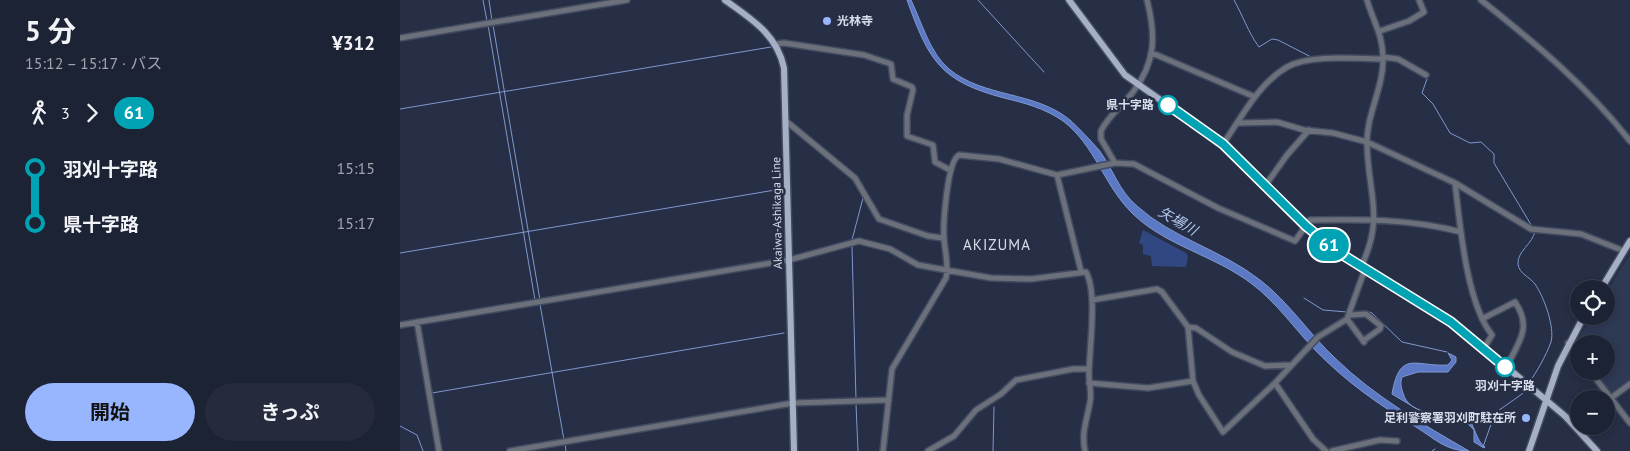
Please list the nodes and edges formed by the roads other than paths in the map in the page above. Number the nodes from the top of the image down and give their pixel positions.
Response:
1 (627, 0) edge
2 (725, 0) edge
3 (1069, 0) edge
4 (1147, 0) edge
5 (1367, 0) edge
6 (1420, 0) edge
7 (1481, 0) edge
8 (1380, 31) junction
9 (400, 38) edge
10 (776, 44) junction
11 (1152, 54) junction
12 (1383, 58) junction
13 (1426, 75) dead end
14 (1138, 85) junction
15 (1255, 97) junction
16 (786, 121) junction
17 (1238, 122) junction
18 (1310, 130) junction
19 (1630, 141) edge
20 (1367, 142) junction
21 (1223, 144) junction
22 (1115, 162) junction
23 (950, 170) junction
24 (1057, 175) junction
25 (1454, 183) junction
26 (1265, 186) junction
27 (1375, 221) junction
28 (1306, 226) junction
29 (1461, 232) junction
30 (944, 238) junction
31 (1630, 241) edge
32 (1624, 252) junction
33 (790, 260) junction
34 (1363, 268) junction
35 (947, 271) junction
36 (1081, 271) junction
37 (1607, 280) edge
38 (1092, 300) junction
39 (1348, 317) junction
40 (1482, 319) junction
41 (417, 322) junction
42 (400, 325) edge
43 (1579, 325) edge
44 (1188, 327) junction
45 (1568, 343) junction
46 (1570, 346) edge
47 (1484, 348) junction
48 (1291, 365) junction
49 (1506, 368) junction
50 (1089, 369) junction
51 (1597, 380) edge
52 (1193, 381) junction
53 (1089, 383) junction
54 (1275, 383) junction
55 (1630, 384) edge
56 (1605, 390) edge
57 (1615, 395) edge
58 (889, 400) junction
59 (1546, 400) junction
60 (793, 403) junction
61 (1615, 403) edge
62 (1630, 423) edge
63 (1396, 441) dead end
64 (439, 451) edge
65 (510, 451) edge
66 (794, 451) edge
67 (883, 451) edge
68 (928, 451) edge
69 (1085, 451) edge
70 (1326, 451) edge
71 (1332, 451) edge
72 (1529, 451) edge
73 (1597, 451) edge

1 - 9 street
2 - 10 main road, Akaiwa-Ashikaga Line
3 - 14 main road
4 - 11 street
5 - 8 street
6 - 8 street
7 - 19 street
8 - 12 street
10 - 16 main road, Akaiwa-Ashikaga Line
10 - 23 street
11 - 14 street
11 - 15 street
12 - 13 street
12 - 15 street
12 - 20 street
14 - 21 main road
14 - 22 street
15 - 17 street
16 - 30 street
16 - 33 main road, Akaiwa-Ashikaga Line
17 - 18 street
17 - 21 street
18 - 20 street
18 - 26 street
20 - 25 street
20 - 27 street
21 - 26 main road
22 - 24 street
22 - 28 street
23 - 24 street
23 - 30 street
24 - 36 street
25 - 29 street
25 - 32 street
26 - 28 main road
27 - 28 street
27 - 29 street
27 - 34 street
28 - 34 main road
29 - 40 street
30 - 35 street
31 - 32 main road
32 - 37 main road
33 - 35 street
33 - 41 street
33 - 60 main road, Akaiwa-Ashikaga Line
34 - 39 street
34 - 47 main road
35 - 36 street
35 - 58 street
36 - 38 street
38 - 44 street
38 - 50 street
39 - 39 street
39 - 48 street
40 - 47 street
40 - 49 street
41 - 42 street
41 - 64 street
43 - 45 main road
44 - 48 street
44 - 52 street
45 - 46 street
45 - 59 main road
47 - 49 main road
48 - 54 street
49 - 59 main road
50 - 53 street
50 - 68 street
51 - 56 street
52 - 53 street
52 - 54 street
53 - 69 street
54 - 70 street
55 - 57 street
58 - 60 street
58 - 67 street
59 - 72 main road
59 - 73 main road
60 - 65 street
60 - 66 main road, Akaiwa-Ashikaga Line
61 - 62 street
63 - 71 street

